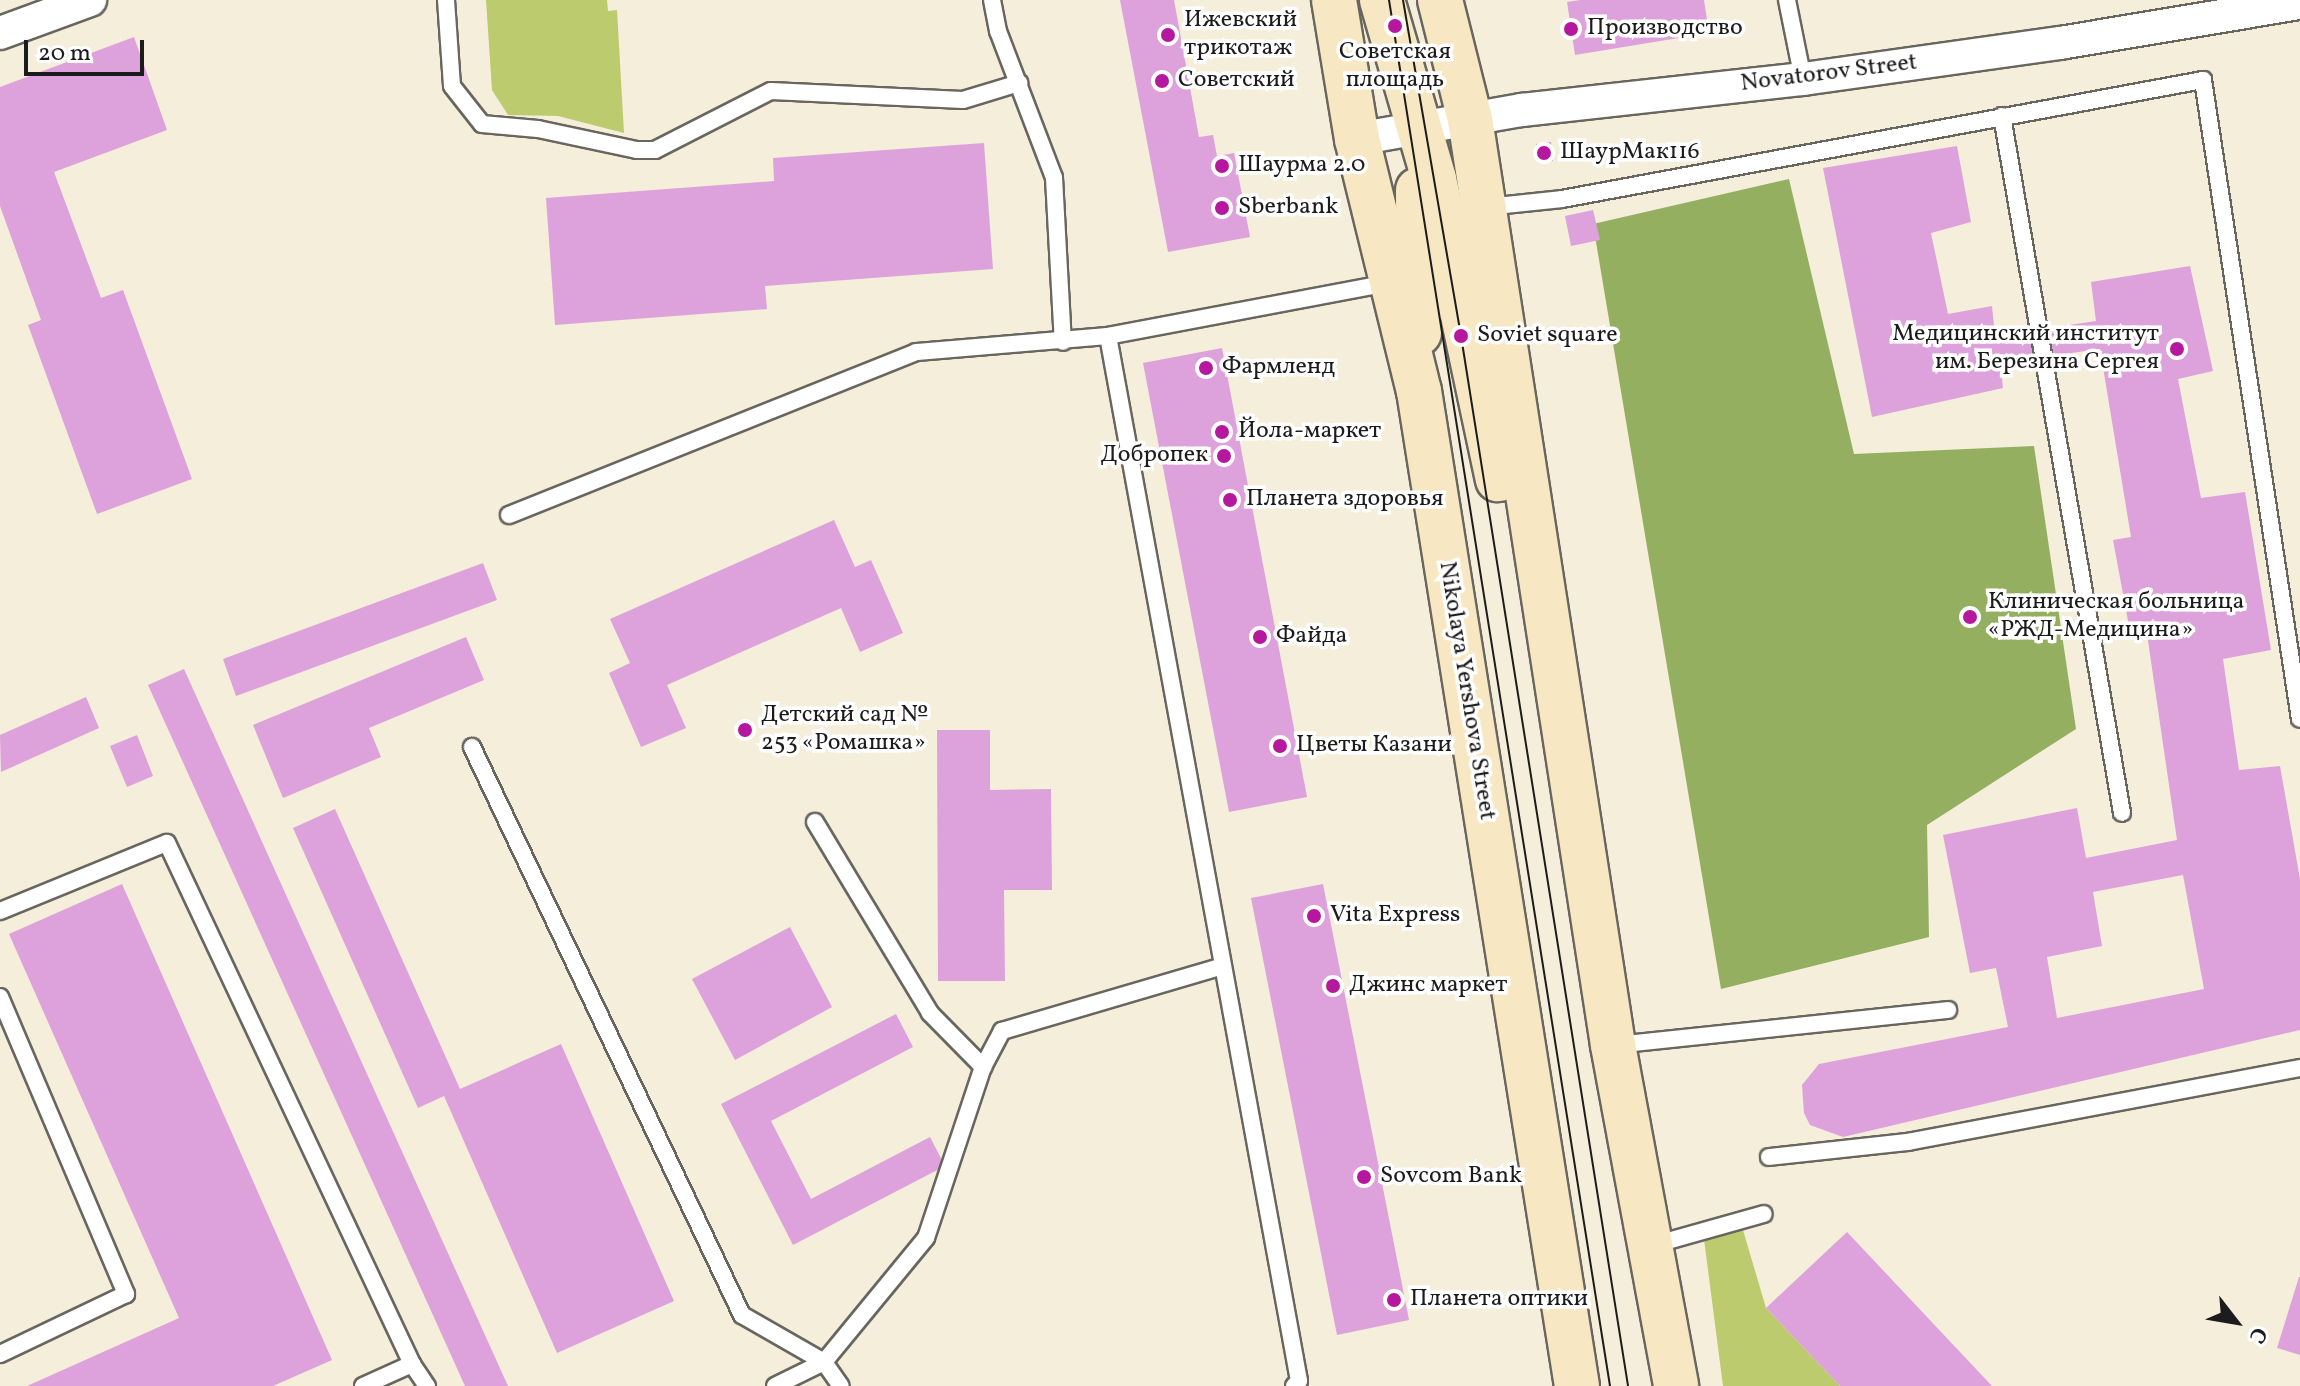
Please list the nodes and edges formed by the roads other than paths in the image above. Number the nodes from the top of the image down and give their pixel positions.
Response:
1 (90, 0) edge
2 (446, 0) edge
3 (992, 0) edge
4 (1334, 0) edge
5 (1382, 0) edge
6 (1410, 0) edge
7 (1440, 0) edge
8 (1787, 0) edge
9 (2300, 3) edge
10 (0, 33) edge
11 (1803, 79) junction
12 (1019, 83) junction
13 (2002, 116) junction
14 (1470, 119) junction
15 (1418, 128) junction
16 (1357, 139) junction
17 (1484, 208) junction
18 (1389, 283) junction
19 (1108, 336) junction
20 (1063, 342) junction
21 (1419, 391) junction
22 (509, 515) dead end
23 (2300, 719) edge
24 (472, 747) dead end
25 (2122, 813) dead end
26 (815, 822) dead end
27 (0, 911) edge
28 (1223, 966) junction
29 (0, 998) edge
30 (1948, 1010) dead end
31 (1613, 1045) junction
32 (983, 1067) junction
33 (2300, 1068) edge
34 (1769, 1157) dead end
35 (1764, 1214) dead end
36 (1649, 1246) junction
37 (0, 1354) edge
38 (824, 1362) junction
39 (412, 1364) junction
40 (363, 1386) edge
41 (427, 1386) edge
42 (775, 1386) edge
43 (841, 1386) edge
44 (1294, 1386) edge
45 (1577, 1386) edge
46 (1676, 1386) edge

1 - 10 street
2 - 12 lane
3 - 12 lane
4 - 16 main road, Nikolaya Yershova Street
5 - 15 main road
6 - 15 main road
7 - 14 main road
8 - 11 lane
9 - 11 street, Novatorov Street
11 - 14 street, Novatorov Street
12 - 20 lane
13 - 17 lane
13 - 23 lane
13 - 25 lane
14 - 15 street, Novatorov Street
14 - 17 main road
15 - 16 street, Novatorov Street
15 - 21 main road
15 - 31 main road
16 - 18 main road, Nikolaya Yershova Street
17 - 31 main road
18 - 19 lane
18 - 21 main road, Nikolaya Yershova Street
19 - 20 lane
19 - 28 lane
20 - 22 lane
21 - 45 main road, Nikolaya Yershova Street
24 - 38 lane
26 - 32 lane
27 - 39 lane
28 - 32 lane
28 - 44 lane
29 - 37 lane
30 - 31 lane
31 - 36 main road
32 - 38 lane
33 - 34 lane
35 - 36 lane
36 - 46 main road
38 - 42 lane
38 - 43 lane
39 - 40 lane
39 - 41 lane

